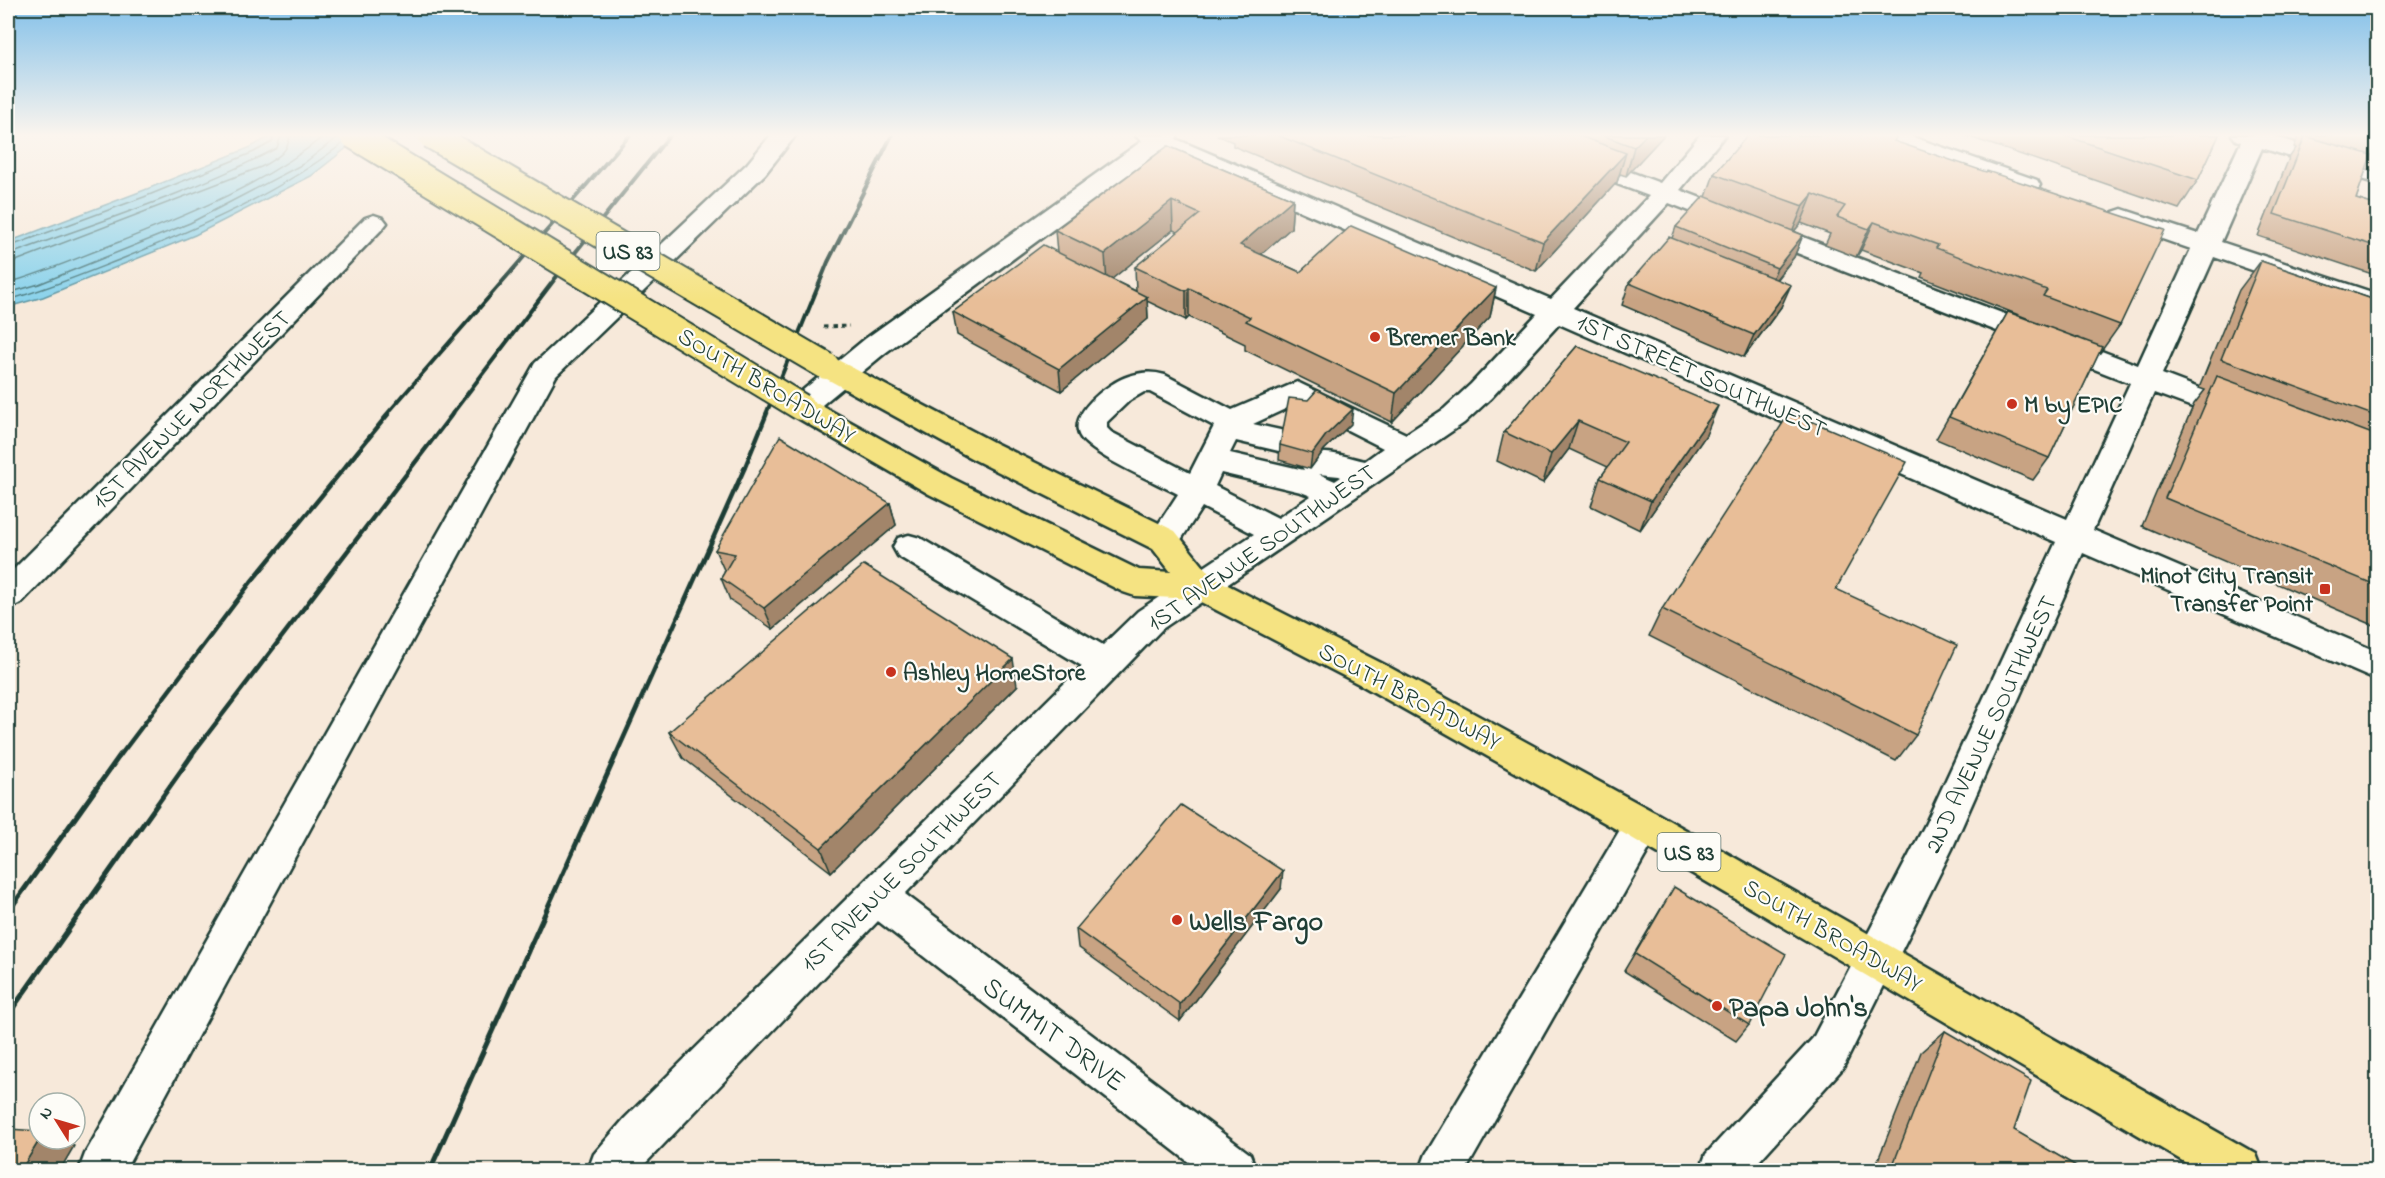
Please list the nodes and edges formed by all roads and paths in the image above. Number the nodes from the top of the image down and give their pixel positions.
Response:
1 (444, 190) edge
2 (525, 190) edge
3 (734, 190) edge
4 (1083, 190) edge
5 (1278, 190) edge
6 (1657, 190) edge
7 (1668, 190) edge
8 (2041, 190) edge
9 (2231, 190) edge
10 (1665, 193) junction
11 (2050, 193) edge
12 (2096, 208) edge
13 (374, 223) dead end
14 (2208, 246) junction
15 (2378, 304) edge
16 (1555, 311) junction
17 (832, 370) junction
18 (2146, 379) junction
19 (801, 407) junction
20 (2267, 425) edge
21 (1223, 438) junction
22 (1406, 447) junction
23 (1281, 448) edge
24 (1336, 469) junction
25 (1197, 490) junction
26 (1280, 532) junction
27 (2075, 537) junction
28 (1164, 540) junction
29 (909, 547) dead end
30 (1200, 586) junction
31 (8, 595) edge
32 (1107, 664) junction
33 (2378, 667) edge
34 (1643, 825) junction
35 (876, 896) junction
36 (1877, 959) junction
37 (101, 1170) edge
38 (610, 1170) edge
39 (1234, 1170) edge
40 (1442, 1170) edge
41 (1722, 1170) edge
42 (2240, 1170) edge

1 - 19 main road, SOUTH BROADWAY / US 83, bridge
2 - 17 main road, SOUTH BROADWAY / US 83, bridge
3 - 37 street
4 - 17 street
5 - 16 street, 1ST STREET SOUTHWEST
6 - 10 street
7 - 10 street, 1ST AVENUE SOUTHWEST
8 - 11 street
9 - 14 street, 2ND AVENUE SOUTHWEST
10 - 16 street, 1ST AVENUE SOUTHWEST
10 - 18 street
12 - 14 street
13 - 31 street, 1ST AVENUE NORTHWEST
14 - 15 street
14 - 18 street, 2ND AVENUE SOUTHWEST
16 - 22 street, 1ST AVENUE SOUTHWEST
16 - 27 street, 1ST STREET SOUTHWEST
17 - 19 street
17 - 28 main road, SOUTH BROADWAY / US 83
18 - 20 street
18 - 27 street, 2ND AVENUE SOUTHWEST
19 - 30 main road, SOUTH BROADWAY / US 83
21 - 22 street
21 - 23 street
21 - 24 street
21 - 25 street
21 - 25 street
22 - 24 street, 1ST AVENUE SOUTHWEST
24 - 26 street, 1ST AVENUE SOUTHWEST
25 - 26 street
25 - 28 street
26 - 30 street, 1ST AVENUE SOUTHWEST
27 - 33 street, 1ST STREET SOUTHWEST
27 - 36 street, 2ND AVENUE SOUTHWEST
28 - 30 main road, SOUTH BROADWAY / US 83
29 - 32 street
30 - 32 street, 1ST AVENUE SOUTHWEST
30 - 34 main road, SOUTH BROADWAY / US 83
32 - 35 street, 1ST AVENUE SOUTHWEST
34 - 36 main road, SOUTH BROADWAY / US 83
34 - 40 street
35 - 38 street, 1ST AVENUE SOUTHWEST
35 - 39 street, SUMMIT DRIVE
36 - 41 street, 2ND AVENUE SOUTHWEST
36 - 42 main road, SOUTH BROADWAY / US 83

